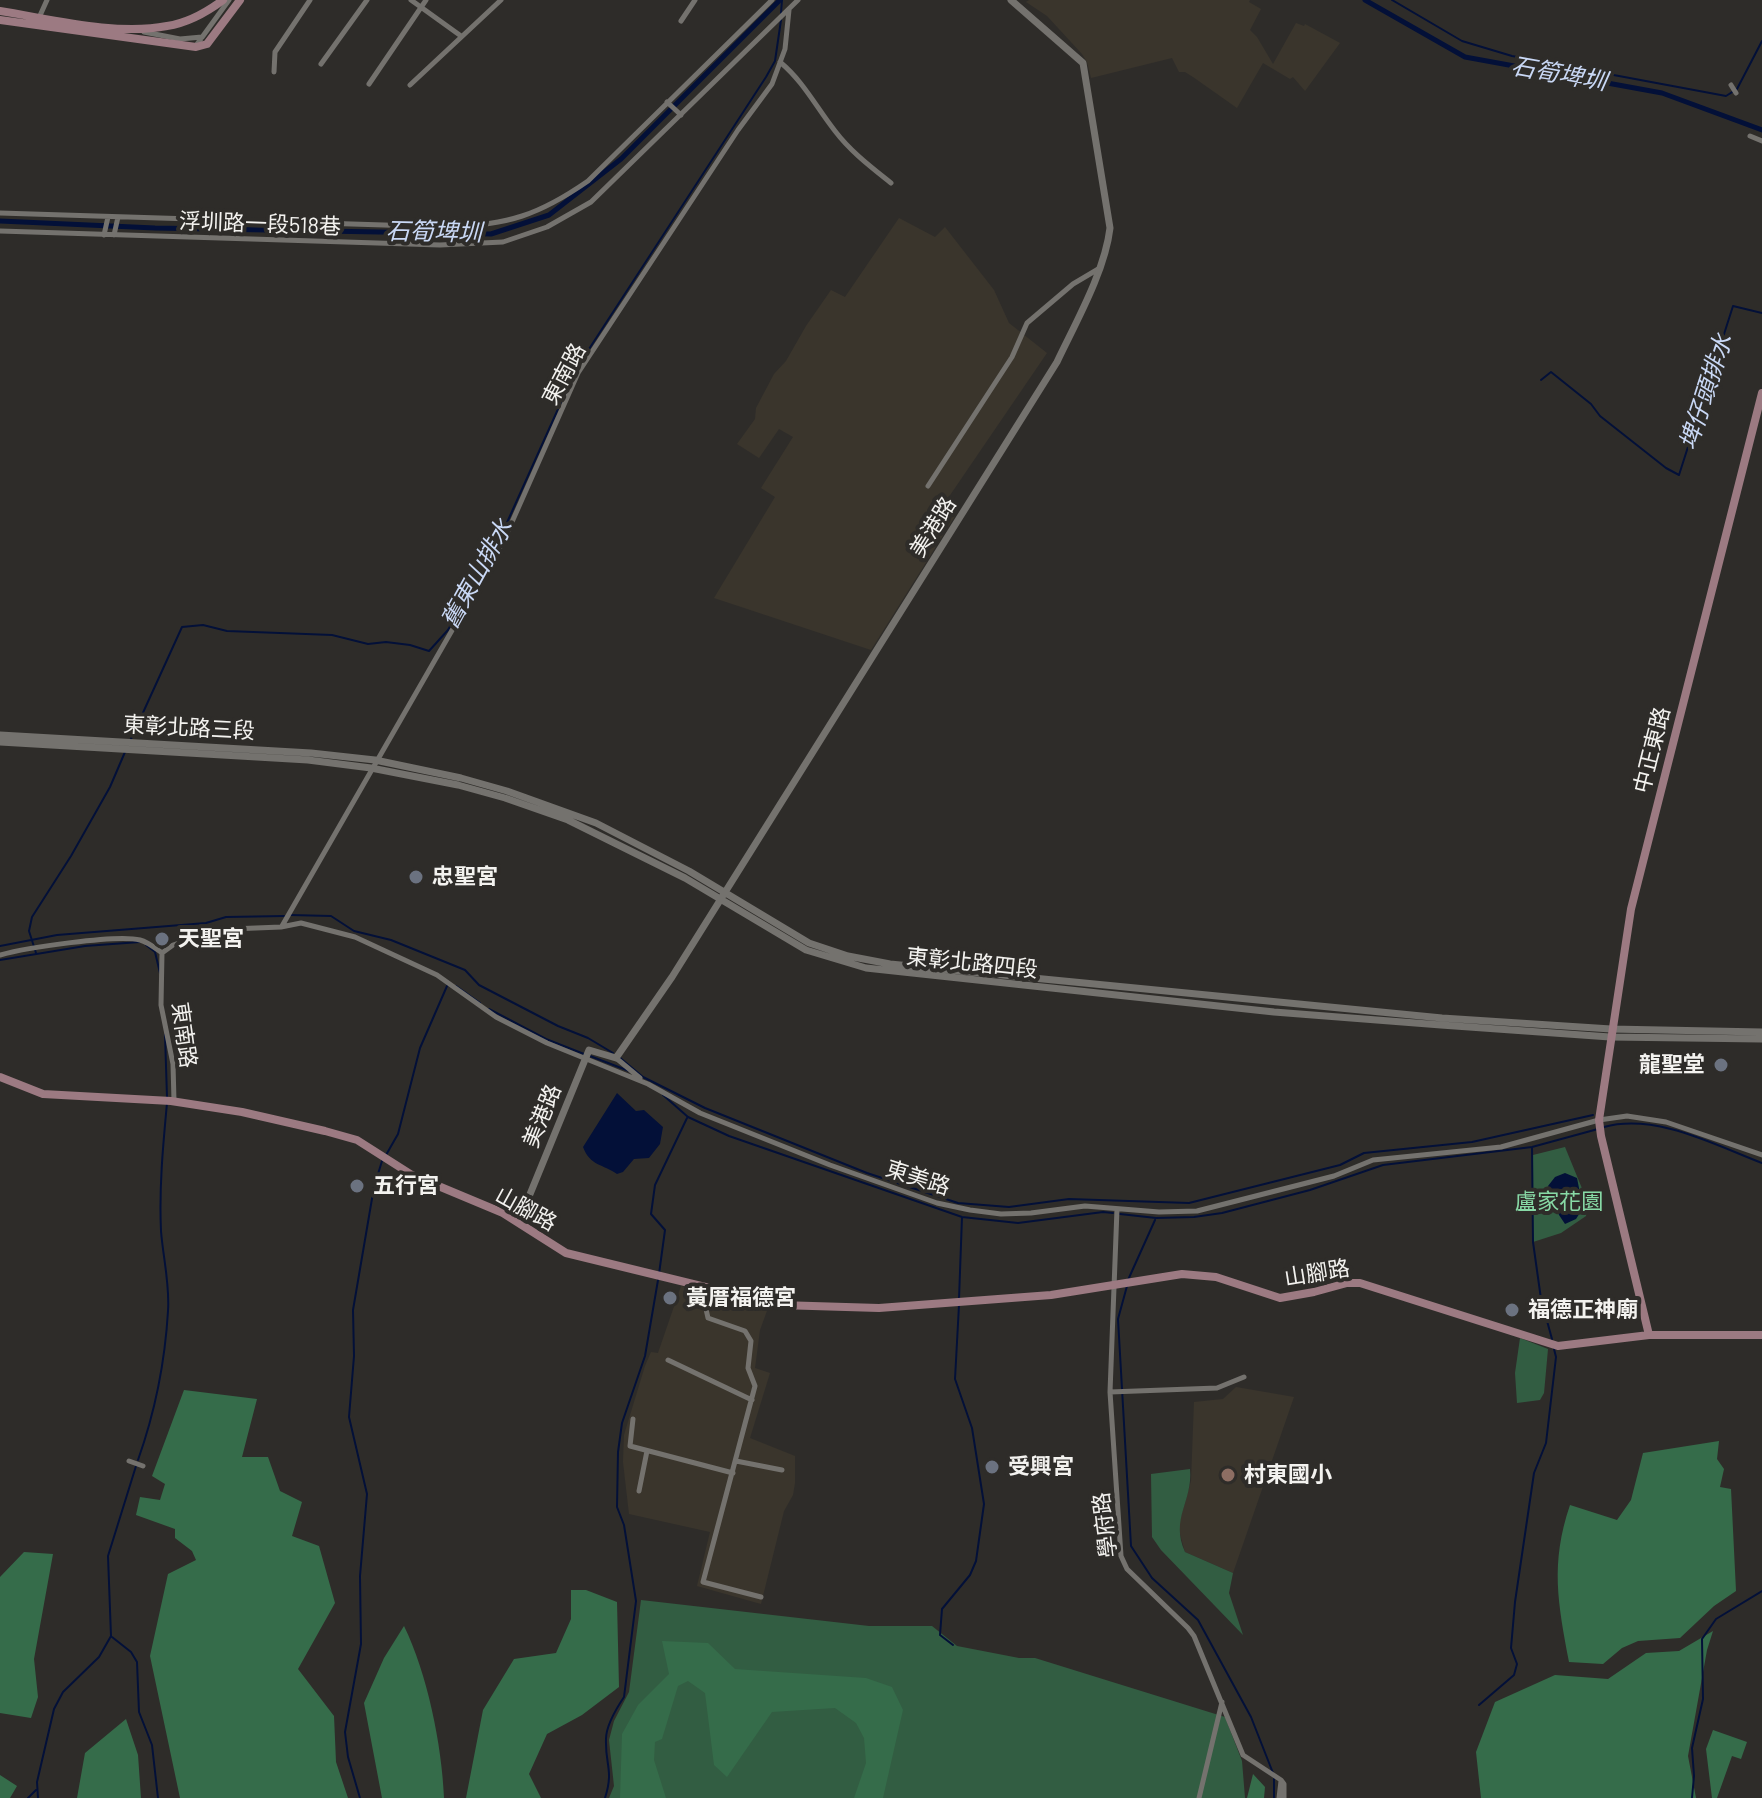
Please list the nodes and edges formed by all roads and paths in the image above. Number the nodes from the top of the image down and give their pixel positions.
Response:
1 (47, 0) edge
2 (223, 0) edge
3 (229, 0) edge
4 (240, 0) edge
5 (310, 0) edge
6 (367, 0) edge
7 (411, 0) edge
8 (426, 0) edge
9 (501, 0) edge
10 (695, 0) edge
11 (772, 0) edge
12 (798, 0) edge
13 (1011, 0) edge
14 (421, 7) junction
15 (0, 11) edge
16 (786, 12) junction
17 (0, 20) edge
18 (37, 21) junction
19 (681, 21) dead end
20 (129, 29) junction
21 (461, 36) junction
22 (202, 37) junction
23 (195, 47) junction
24 (780, 62) junction
25 (321, 64) dead end
26 (274, 72) dead end
27 (369, 84) dead end
28 (410, 85) dead end
29 (1731, 85) dead end
30 (1736, 93) dead end
31 (667, 102) junction
32 (681, 115) junction
33 (1750, 136) dead end
34 (1762, 141) edge
35 (891, 183) dead end
36 (0, 213) edge
37 (108, 217) junction
38 (118, 217) junction
39 (0, 231) edge
40 (104, 235) junction
41 (114, 235) junction
42 (1100, 268) junction
43 (1762, 393) edge
44 (928, 486) dead end
45 (0, 735) edge
46 (0, 742) edge
47 (373, 764) junction
48 (723, 895) junction
49 (281, 927) junction
50 (162, 953) junction
51 (0, 955) edge
52 (1762, 1032) edge
53 (1611, 1033) junction
54 (1762, 1039) edge
55 (618, 1056) junction
56 (585, 1057) junction
57 (0, 1077) edge
58 (648, 1084) junction
59 (173, 1101) junction
60 (1599, 1120) junction
61 (1762, 1155) edge
62 (1117, 1209) junction
63 (519, 1221) junction
64 (1117, 1284) junction
65 (713, 1289) junction
66 (1649, 1335) junction
67 (1762, 1335) edge
68 (668, 1360) dead end
69 (1244, 1377) dead end
70 (1110, 1392) junction
71 (752, 1400) junction
72 (633, 1419) dead end
73 (647, 1451) junction
74 (129, 1461) dead end
75 (736, 1461) junction
76 (143, 1466) dead end
77 (782, 1470) dead end
78 (733, 1473) junction
79 (639, 1491) dead end
80 (761, 1597) dead end
81 (1222, 1701) junction
82 (1199, 1798) edge
83 (1282, 1798) edge

1 - 18 street
2 - 20 main road
3 - 22 street
4 - 23 main road
5 - 26 street
6 - 25 street
7 - 14 street
8 - 14 street
9 - 21 street
10 - 19 street
11 - 31 street
12 - 16 street, 浮圳路一段518巷
13 - 42 street, 美港路
14 - 21 street
14 - 27 street
15 - 18 main road
16 - 24 street, 東南路
16 - 32 street, 浮圳路一段518巷
17 - 18 main road
18 - 20 main road
18 - 23 main road
20 - 22 street
21 - 28 street
22 - 23 street
24 - 35 street
24 - 47 street, 東南路
29 - 30 street
31 - 32 street
31 - 38 street
32 - 41 street, 浮圳路一段518巷
33 - 34 street
36 - 37 street
37 - 38 street
37 - 40 street
38 - 41 street
39 - 40 street, 浮圳路一段518巷
40 - 41 street, 浮圳路一段518巷
42 - 44 street
42 - 48 street, 美港路
43 - 53 main road, 中正東路
45 - 47 street, 東彰北路三段
46 - 47 street, 東彰北路三段
47 - 48 street, 東彰北路四段
47 - 49 street, 東南路
48 - 53 street, 東彰北路四段
48 - 55 street, 美港路
49 - 50 street
49 - 56 street
50 - 51 street
50 - 59 street, 東南路
52 - 53 street
53 - 54 street
53 - 60 main road, 中正東路
55 - 56 street
55 - 58 street
56 - 58 street
56 - 63 street, 美港路
57 - 59 main road, 山腳路
58 - 62 street, 東美路
59 - 63 main road, 山腳路
60 - 61 street, 東美路
60 - 62 street, 東美路
60 - 66 main road, 中正東路
62 - 64 street, 學府路
63 - 65 main road, 山腳路
64 - 65 main road, 山腳路
64 - 66 main road, 山腳路
64 - 70 street, 學府路
65 - 71 street
66 - 67 main road, 山腳路
68 - 71 street
69 - 70 street
70 - 81 street, 學府路
71 - 75 street
72 - 73 street
73 - 78 street
73 - 79 street
74 - 76 street
75 - 77 street
75 - 78 street
78 - 80 street
81 - 82 street
81 - 83 street, 學府路

